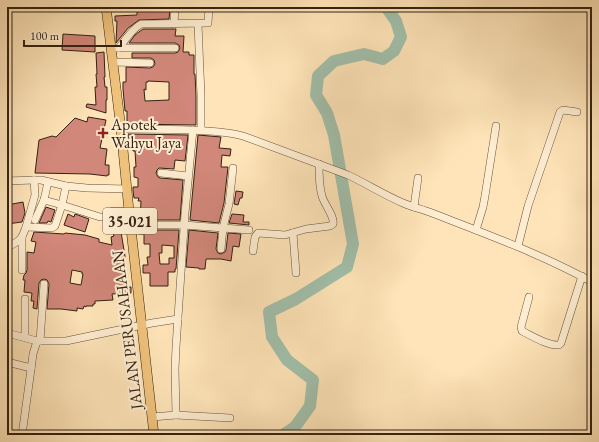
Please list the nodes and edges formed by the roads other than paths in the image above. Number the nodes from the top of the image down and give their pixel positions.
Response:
1 (106, 7) edge
2 (175, 7) edge
3 (210, 7) edge
4 (174, 24) junction
5 (198, 24) junction
6 (115, 48) junction
7 (175, 48) dead end
8 (113, 62) junction
9 (150, 63) dead end
10 (577, 112) dead end
11 (496, 126) dead end
12 (121, 129) junction
13 (197, 130) junction
14 (319, 164) junction
15 (233, 168) dead end
16 (161, 173) dead end
17 (188, 176) junction
18 (418, 178) dead end
19 (34, 180) junction
20 (7, 181) edge
21 (48, 182) junction
22 (66, 186) junction
23 (127, 189) junction
24 (44, 200) junction
25 (62, 205) junction
26 (414, 207) junction
27 (129, 211) junction
28 (36, 220) dead end
29 (130, 224) junction
30 (184, 225) junction
31 (26, 227) junction
32 (224, 228) junction
33 (249, 230) dead end
34 (476, 230) junction
35 (293, 233) junction
36 (22, 237) junction
37 (518, 246) junction
38 (7, 248) edge
39 (221, 249) dead end
40 (253, 251) dead end
41 (22, 270) dead end
42 (296, 273) dead end
43 (582, 276) junction
44 (592, 282) edge
45 (44, 284) dead end
46 (529, 297) dead end
47 (25, 299) dead end
48 (178, 319) junction
49 (142, 325) junction
50 (7, 332) edge
51 (24, 337) junction
52 (39, 341) junction
53 (7, 362) edge
54 (30, 368) junction
55 (176, 415) junction
56 (152, 417) junction
57 (230, 418) dead end
58 (22, 435) edge
59 (154, 435) edge

1 - 6 main road, JALAN PERUSAHAAN / 35-021
2 - 4 street
3 - 5 street
4 - 5 street
4 - 6 street
5 - 13 street
6 - 7 street
6 - 8 main road, JALAN PERUSAHAAN / 35-021
8 - 9 street
8 - 12 main road, JALAN PERUSAHAAN / 35-021
10 - 37 street
11 - 34 street
12 - 13 street
12 - 23 main road, JALAN PERUSAHAAN / 35-021
13 - 14 street
13 - 17 street
14 - 26 street
14 - 35 street
15 - 32 street
16 - 17 street
17 - 30 street
18 - 26 street
19 - 20 street
19 - 21 street
19 - 31 street
21 - 22 street
21 - 24 street
22 - 23 street
22 - 25 street
23 - 27 main road, JALAN PERUSAHAAN / 35-021
24 - 25 street
24 - 28 street
25 - 27 street
25 - 31 street
26 - 34 street
27 - 29 main road, JALAN PERUSAHAAN / 35-021
29 - 30 street
29 - 49 main road, JALAN PERUSAHAAN / 35-021
30 - 32 street
30 - 48 street
31 - 36 street
32 - 33 street
32 - 39 street
34 - 37 street
35 - 40 street
35 - 42 street
36 - 38 street
36 - 41 street
37 - 43 street
43 - 44 street
43 - 46 street
45 - 52 street
47 - 51 street
48 - 49 street
48 - 55 street
49 - 52 street
49 - 56 main road, JALAN PERUSAHAAN / 35-021
50 - 51 street
51 - 52 street
52 - 54 street
53 - 54 street
54 - 58 street
55 - 56 street
55 - 57 street
56 - 59 main road, JALAN PERUSAHAAN / 35-021

